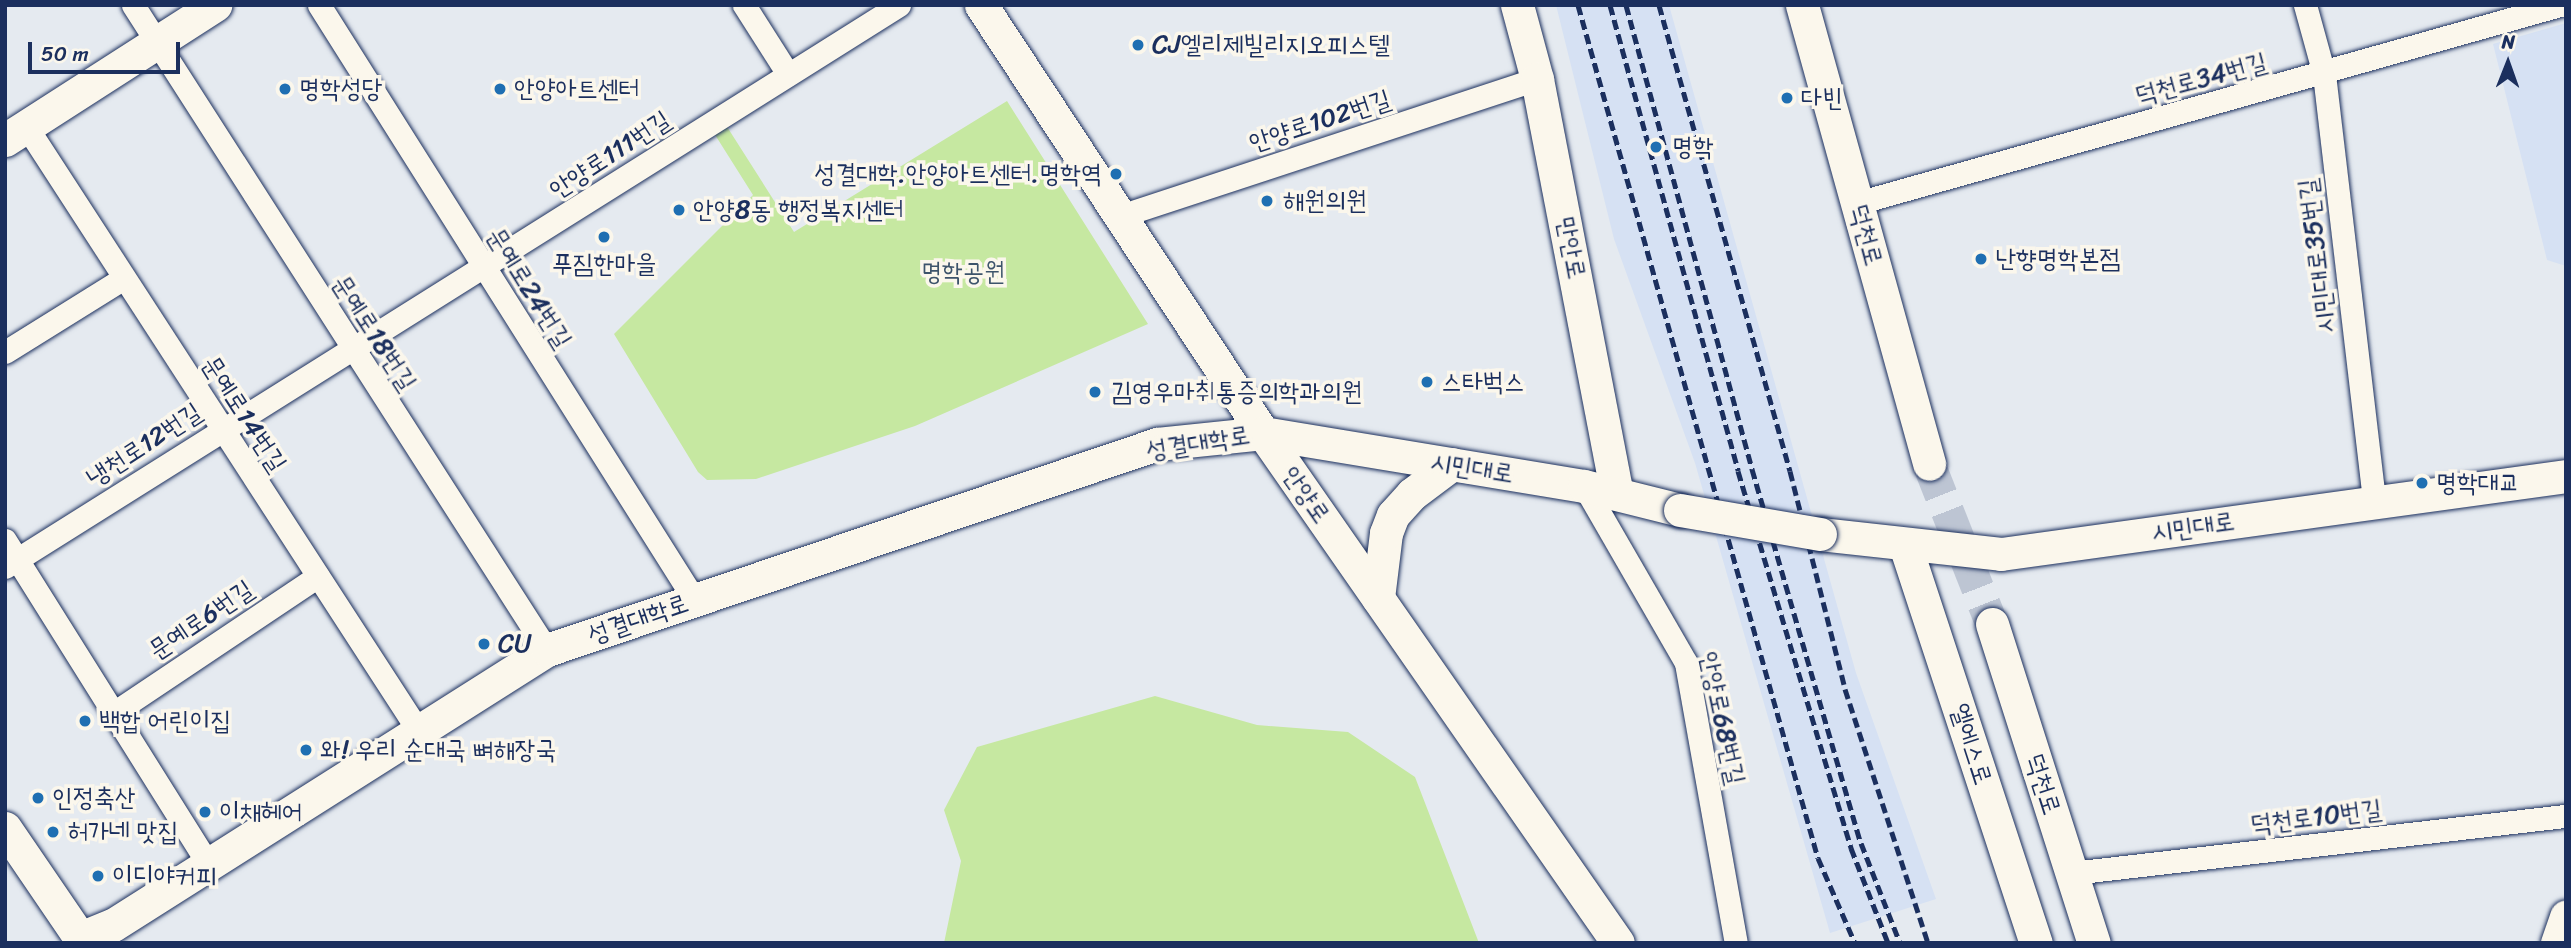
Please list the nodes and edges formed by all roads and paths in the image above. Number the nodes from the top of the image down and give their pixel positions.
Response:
1 (133, 5) edge
2 (215, 5) edge
3 (319, 5) edge
4 (744, 5) edge
5 (899, 5) edge
6 (981, 5) edge
7 (1517, 5) edge
8 (1802, 5) edge
9 (2305, 5) edge
10 (2560, 5) edge
11 (157, 43) junction
12 (788, 74) junction
13 (2323, 74) junction
14 (1537, 79) junction
15 (16, 133) edge
16 (1857, 203) junction
17 (1120, 216) junction
18 (484, 270) junction
19 (124, 278) junction
20 (349, 348) junction
21 (5, 352) edge
22 (220, 430) junction
23 (1263, 433) junction
24 (1452, 464) junction
25 (1929, 464) tunnel mouth
26 (2566, 476) edge
27 (1584, 486) junction
28 (1617, 493) junction
29 (2374, 502) junction
30 (1905, 545) junction
31 (9, 556) edge
32 (318, 576) junction
33 (1378, 598) junction
34 (694, 599) junction
35 (1992, 624) tunnel mouth
36 (547, 650) junction
37 (115, 712) junction
38 (418, 730) junction
39 (2566, 816) edge
40 (5, 828) edge
41 (208, 863) junction
42 (2072, 873) junction
43 (2566, 917) edge
44 (77, 941) edge
45 (1618, 943) edge
46 (1736, 943) edge
47 (2036, 943) edge
48 (2094, 943) edge
49 (2557, 943) edge

1 - 11 street, 문예로18번길
2 - 11 street
3 - 18 street, 문예로24번길
4 - 12 street
5 - 12 street, 안양로111번길
6 - 17 street, 안양로
7 - 14 street, 만안로
8 - 16 street, 덕천로
9 - 13 street, 시민대로35번길
10 - 13 street, 덕천로34번길
11 - 15 street
11 - 20 street, 문예로18번길
12 - 18 street, 안양로111번길
13 - 16 street, 덕천로34번길
13 - 29 street, 시민대로35번길
14 - 17 street, 안양로102번길
14 - 28 street, 만안로
15 - 19 street, 문예로14번길
16 - 25 street, 덕천로
17 - 23 street, 안양로
18 - 20 street, 안양로111번길
18 - 34 street, 문예로24번길
19 - 21 street
19 - 22 street, 문예로14번길
20 - 22 street, 냉천로12번길
20 - 36 street, 문예로18번길
22 - 31 street, 냉천로12번길
22 - 32 street, 문예로14번길
23 - 24 street, 시민대로
23 - 33 street, 안양로
23 - 34 street, 성결대학로
24 - 27 street, 시민대로
24 - 33 street
26 - 29 street, 시민대로
27 - 28 street, 시민대로
27 - 46 street, 안양로68번길
28 - 30 street, 시민대로, bridge
29 - 30 street, 시민대로
30 - 47 street, 엘에스로
31 - 37 street
32 - 37 street, 문예로6번길
32 - 38 street, 문예로14번길
33 - 45 street, 안양로
34 - 36 street, 성결대학로
35 - 42 street, 덕천로
36 - 38 street, 성결대학로
37 - 41 street
38 - 41 street, 성결대학로
39 - 42 street, 덕천로10번길
40 - 44 street
41 - 44 street, 성결대학로
42 - 48 street, 덕천로
43 - 49 street

